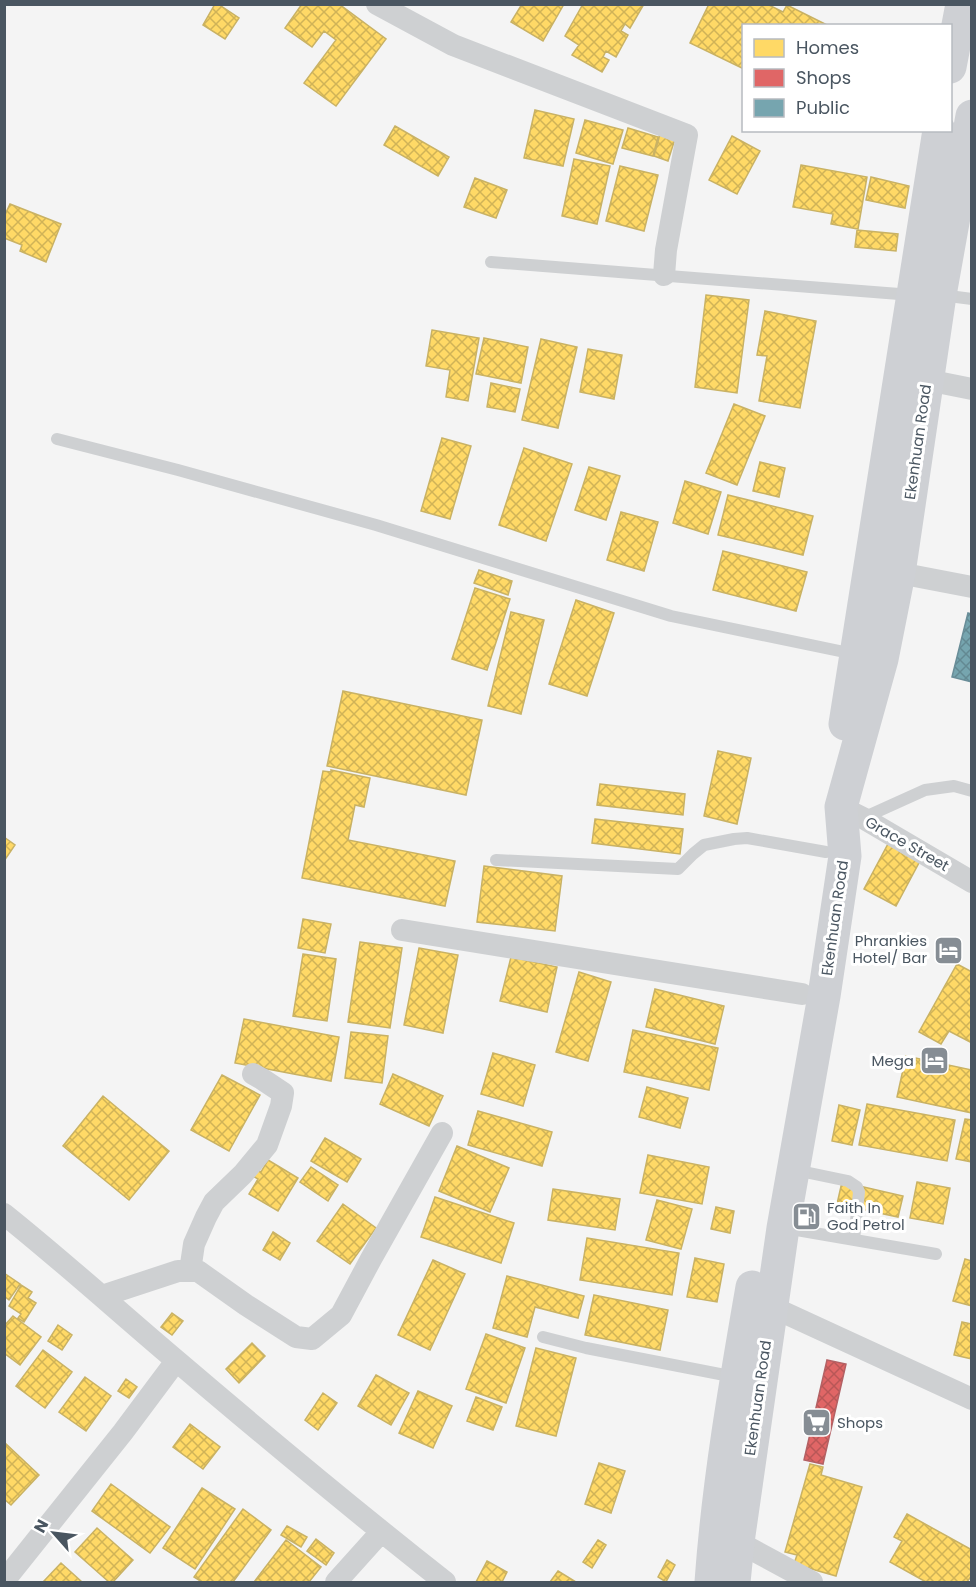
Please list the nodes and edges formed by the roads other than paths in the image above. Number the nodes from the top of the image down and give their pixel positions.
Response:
1 (378, 4) edge
2 (962, 4) edge
3 (952, 61) edge
4 (971, 117) edge
5 (939, 132) edge
6 (491, 262) dead end
7 (664, 275) junction
8 (927, 295) junction
9 (972, 299) edge
10 (927, 380) junction
11 (972, 389) edge
12 (57, 439) dead end
13 (899, 573) junction
14 (972, 587) edge
15 (855, 654) junction
16 (972, 791) edge
17 (852, 813) junction
18 (826, 852) junction
19 (496, 860) dead end
20 (972, 882) edge
21 (402, 930) dead end
22 (802, 994) junction
23 (253, 1074) dead end
24 (442, 1133) dead end
25 (794, 1170) junction
26 (6, 1218) edge
27 (783, 1228) junction
28 (854, 1240) junction
29 (936, 1254) dead end
30 (190, 1271) junction
31 (102, 1296) junction
32 (772, 1307) junction
33 (543, 1337) dead end
34 (176, 1360) junction
35 (736, 1377) junction
36 (972, 1400) edge
37 (381, 1532) junction
38 (738, 1542) junction
39 (4, 1581) edge
40 (336, 1582) edge
41 (445, 1582) edge
42 (711, 1582) edge
43 (734, 1582) edge
44 (812, 1582) edge

1 - 7 street
2 - 3 main road
4 - 8 main road, Ekenhuan Road
5 - 8 main road, Ekenhuan Road
6 - 7 lane
7 - 8 lane
8 - 9 lane
8 - 10 main road, Ekenhuan Road
8 - 15 main road, Ekenhuan Road
10 - 11 street
10 - 13 main road, Ekenhuan Road
12 - 15 lane
13 - 14 street
13 - 17 main road, Ekenhuan Road
15 - 18 main road, Ekenhuan Road
16 - 17 lane
17 - 20 street, Grace Street
17 - 25 main road, Ekenhuan Road
18 - 19 lane
18 - 22 main road, Ekenhuan Road
21 - 22 street
22 - 35 main road, Ekenhuan Road
23 - 30 street
24 - 30 street
25 - 27 main road, Ekenhuan Road
25 - 28 lane
26 - 31 street
27 - 28 lane
27 - 32 main road, Ekenhuan Road
28 - 29 lane
30 - 31 street
31 - 34 street
32 - 36 street
32 - 38 main road, Ekenhuan Road
33 - 35 lane
34 - 37 street
34 - 39 street
35 - 42 main road, Ekenhuan Road
37 - 40 street
37 - 41 street
38 - 43 main road, Ekenhuan Road
38 - 44 street

